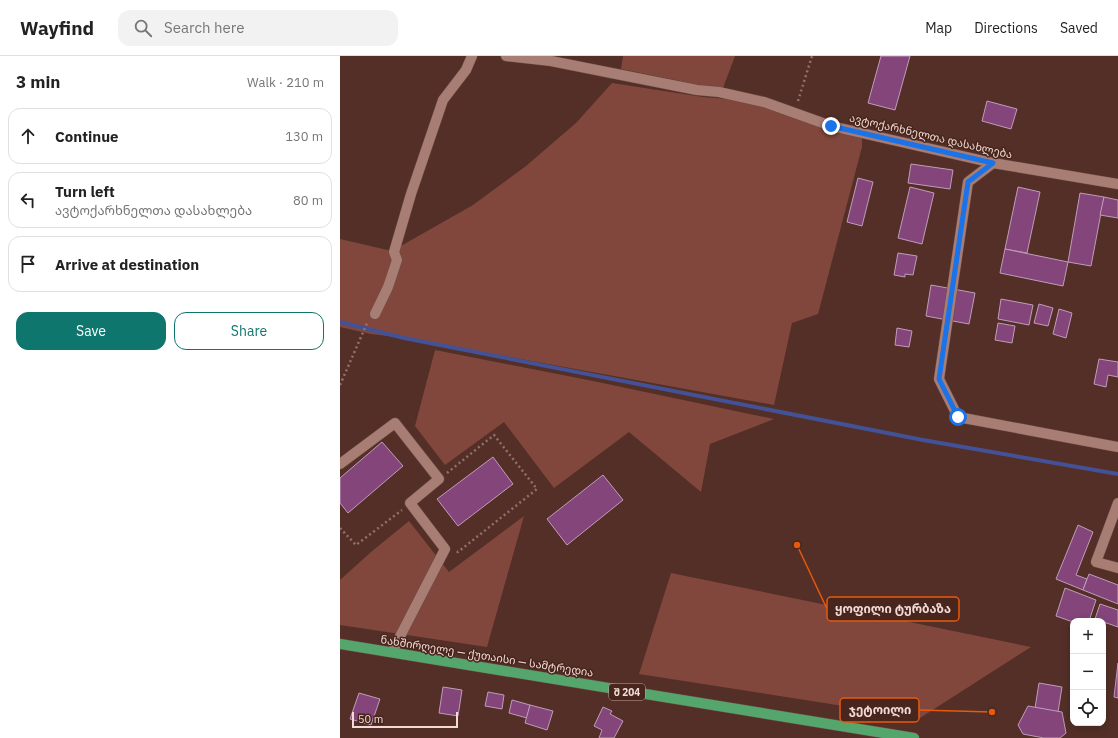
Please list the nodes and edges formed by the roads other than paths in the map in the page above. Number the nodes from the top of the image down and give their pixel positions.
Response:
1 (472, 56) edge
2 (506, 56) edge
3 (993, 163) junction
4 (1118, 184) edge
5 (375, 314) dead end
6 (1118, 447) edge
7 (340, 464) edge
8 (1118, 503) edge
9 (1118, 568) edge
10 (340, 644) edge
11 (392, 652) junction
12 (914, 738) edge

1 - 5 street
2 - 3 street, ავტოქარხნელთა დასახლება
3 - 4 street, ავტოქარხნელთა დასახლება
3 - 6 street
7 - 11 street
8 - 9 street
10 - 11 main road, ნახშირღელე — ქუთაისი — სამტრედია / შ 204
11 - 12 main road, ნახშირღელე — ქუთაისი — სამტრედია / შ 204

